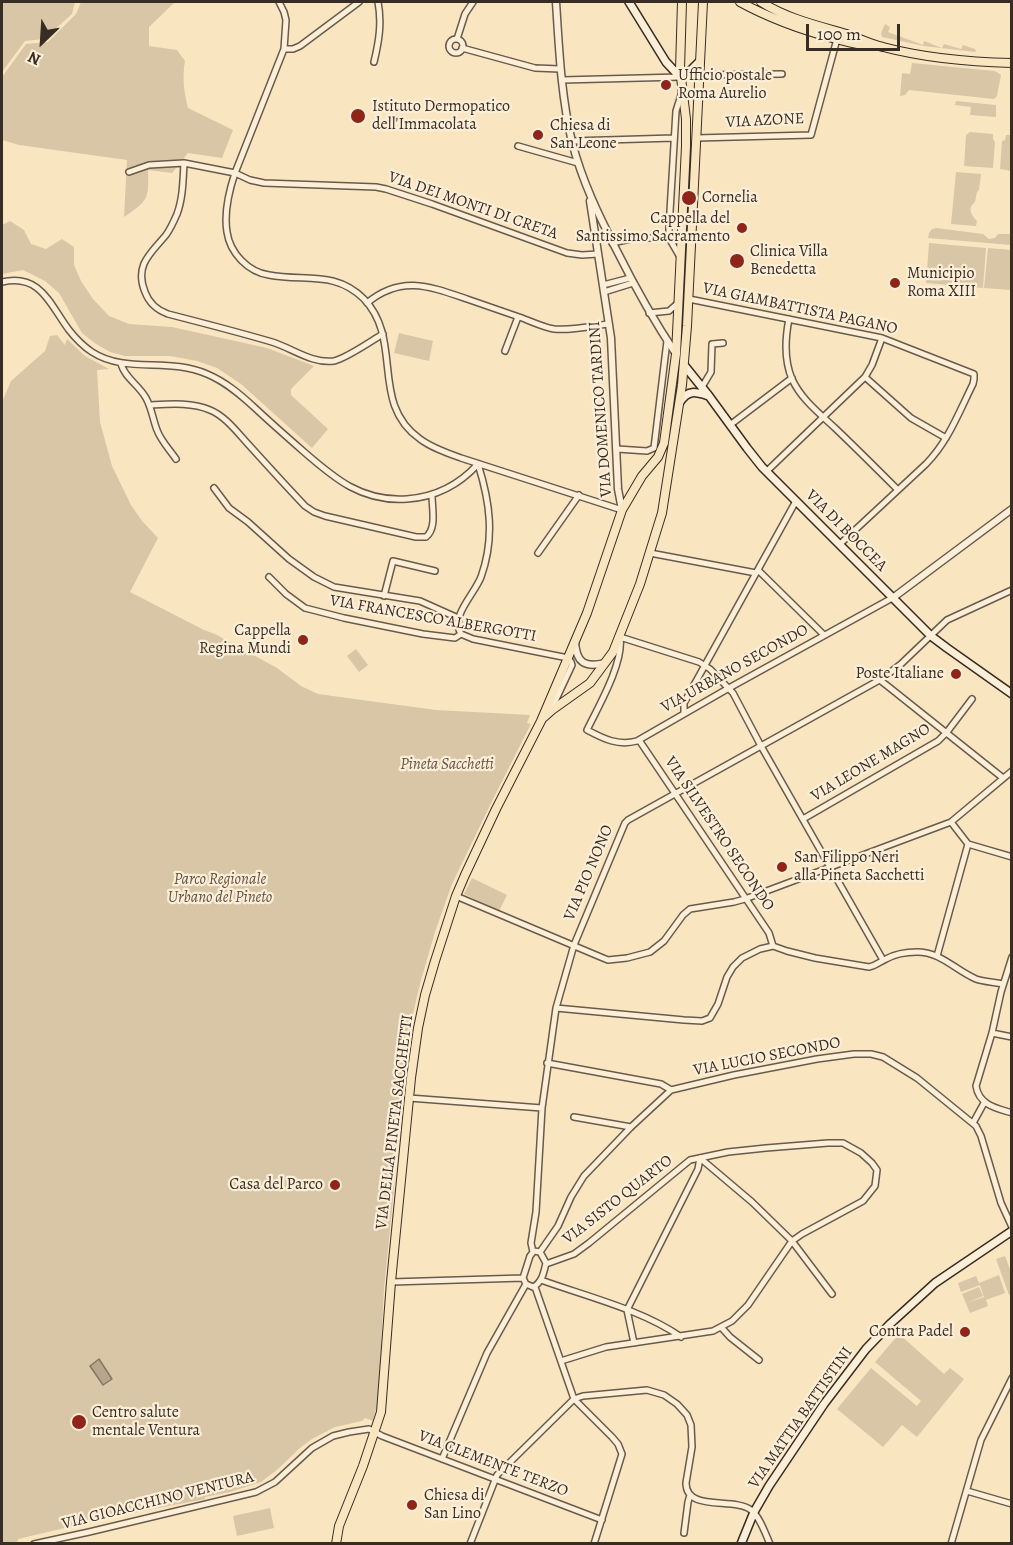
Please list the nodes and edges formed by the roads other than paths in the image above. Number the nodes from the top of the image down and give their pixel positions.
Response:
1 (279, 2) edge
2 (359, 2) edge
3 (378, 2) edge
4 (472, 2) edge
5 (556, 2) edge
6 (629, 2) edge
7 (682, 2) edge
8 (703, 2) edge
9 (740, 2) edge
10 (761, 2) edge
11 (458, 39) junction
12 (837, 39) junction
13 (874, 45) junction
14 (462, 48) junction
15 (284, 49) junction
16 (700, 61) junction
17 (374, 62) dead end
18 (1011, 63) edge
19 (561, 69) junction
20 (782, 74) dead end
21 (699, 75) junction
22 (680, 77) junction
23 (562, 80) junction
24 (682, 92) junction
25 (674, 138) junction
26 (696, 138) junction
27 (572, 141) junction
28 (518, 146) dead end
29 (184, 163) junction
30 (578, 163) junction
31 (129, 172) dead end
32 (235, 173) junction
33 (589, 195) junction
34 (669, 238) junction
35 (612, 243) junction
36 (598, 254) junction
37 (680, 257) junction
38 (631, 280) junction
39 (2, 282) edge
40 (604, 288) junction
41 (689, 299) junction
42 (679, 301) junction
43 (367, 303) junction
44 (649, 313) junction
45 (518, 316) junction
46 (789, 319) junction
47 (609, 324) junction
48 (383, 334) junction
49 (882, 338) junction
50 (667, 341) junction
51 (723, 343) dead end
52 (505, 351) dead end
53 (676, 354) junction
54 (122, 364) junction
55 (684, 364) junction
56 (865, 377) junction
57 (792, 378) junction
58 (702, 387) junction
59 (709, 396) junction
60 (679, 404) junction
61 (150, 405) junction
62 (824, 418) junction
63 (730, 425) junction
64 (946, 438) junction
65 (617, 449) junction
66 (176, 459) dead end
67 (478, 464) junction
68 (767, 471) junction
69 (214, 488) dead end
70 (898, 490) junction
71 (432, 495) junction
72 (579, 495) junction
73 (796, 501) junction
74 (1011, 509) edge
75 (622, 510) junction
76 (840, 544) junction
77 (538, 553) dead end
78 (650, 553) junction
79 (757, 571) junction
80 (435, 572) dead end
81 (269, 577) dead end
82 (1011, 590) edge
83 (384, 596) junction
84 (894, 597) junction
85 (458, 618) junction
86 (461, 634) junction
87 (824, 635) junction
88 (931, 636) junction
89 (620, 637) junction
90 (575, 641) junction
91 (568, 658) junction
92 (606, 662) junction
93 (705, 665) junction
94 (880, 680) junction
95 (729, 688) junction
96 (1011, 694) edge
97 (972, 699) dead end
98 (552, 710) junction
99 (684, 713) junction
100 (542, 719) junction
101 (947, 732) junction
102 (639, 740) junction
103 (761, 746) junction
104 (1011, 771) edge
105 (1003, 778) junction
106 (675, 794) junction
107 (803, 819) junction
108 (951, 822) junction
109 (968, 844) junction
110 (1011, 857) edge
111 (830, 867) junction
112 (456, 896) junction
113 (745, 899) junction
114 (574, 945) junction
115 (773, 946) junction
116 (937, 956) junction
117 (1011, 957) edge
118 (883, 960) junction
119 (1004, 984) junction
120 (556, 1008) junction
121 (992, 1033) junction
122 (1011, 1037) edge
123 (547, 1063) junction
124 (671, 1090) junction
125 (409, 1098) junction
126 (984, 1103) junction
127 (542, 1108) junction
128 (1011, 1113) edge
129 (574, 1117) dead end
130 (974, 1123) junction
131 (631, 1127) junction
132 (700, 1158) junction
133 (1011, 1229) edge
134 (792, 1241) junction
135 (532, 1252) junction
136 (540, 1252) junction
137 (546, 1264) junction
138 (541, 1280) junction
139 (524, 1281) junction
140 (391, 1282) junction
141 (535, 1287) junction
142 (832, 1294) dead end
143 (627, 1310) junction
144 (721, 1327) junction
145 (681, 1336) junction
146 (634, 1342) junction
147 (759, 1359) dead end
148 (561, 1361) junction
149 (1011, 1378) edge
150 (574, 1399) junction
151 (375, 1432) junction
152 (442, 1459) junction
153 (495, 1479) junction
154 (967, 1491) junction
155 (690, 1495) junction
156 (1011, 1504) edge
157 (754, 1512) junction
158 (602, 1520) junction
159 (684, 1533) dead end
160 (34, 1544) edge
161 (336, 1544) edge
162 (470, 1544) edge
163 (594, 1544) edge
164 (741, 1544) edge
165 (770, 1544) edge
166 (951, 1544) edge

1 - 15 street
2 - 15 street
3 - 17 street
4 - 11 street
5 - 19 street
6 - 22 main road
7 - 22 main road
8 - 16 main road
9 - 12 main road
10 - 13 main road
11 - 14 street
11 - 14 street
12 - 13 main road
12 - 26 street, VIA AZONE
13 - 18 main road
14 - 19 street
15 - 32 street
16 - 21 main road
16 - 22 main road
19 - 23 street
20 - 21 street
21 - 26 main road
22 - 23 street
22 - 24 main road
23 - 27 street
24 - 25 street
24 - 37 main road
25 - 27 street
25 - 34 street
26 - 41 main road
27 - 30 street
28 - 30 street
29 - 31 street, VIA DEI MONTI DI CRETA
29 - 32 street, VIA DEI MONTI DI CRETA
29 - 48 street
30 - 33 street
32 - 36 street, VIA DEI MONTI DI CRETA
32 - 43 street
33 - 35 street
33 - 36 street, VIA DOMENICO TARDINI
34 - 35 street
34 - 37 street
35 - 38 street
36 - 40 street, VIA DOMENICO TARDINI
37 - 42 main road
38 - 40 street
38 - 44 street
39 - 54 street
40 - 47 street, VIA DOMENICO TARDINI
41 - 46 street, VIA GIAMBATTISTA PAGANO
41 - 55 main road
42 - 44 street
42 - 53 main road
43 - 45 street
43 - 48 street
44 - 50 street
45 - 47 street
45 - 52 street
46 - 49 street, VIA GIAMBATTISTA PAGANO
46 - 57 street
47 - 65 street, VIA DOMENICO TARDINI
48 - 67 street
49 - 56 street
49 - 64 street, VIA GIAMBATTISTA PAGANO
50 - 53 street
50 - 65 street
51 - 58 street
53 - 55 main road
53 - 75 main road
54 - 61 street
54 - 71 street
55 - 58 main road, VIA DI BOCCEA
55 - 60 main road
56 - 62 street
56 - 64 street
57 - 62 street
57 - 63 street
58 - 59 main road, VIA DI BOCCEA
59 - 60 main road
59 - 63 main road, VIA DI BOCCEA
60 - 78 main road
61 - 66 street
61 - 71 street
62 - 68 street
62 - 70 street
63 - 68 main road, VIA DI BOCCEA
64 - 70 street
65 - 75 street, VIA DOMENICO TARDINI
67 - 71 street
67 - 72 street
67 - 85 street
68 - 73 main road, VIA DI BOCCEA
69 - 83 street
70 - 76 street
72 - 75 street
72 - 77 street
73 - 76 main road, VIA DI BOCCEA
73 - 79 street
74 - 84 street
75 - 90 main road, VIA DOMENICO TARDINI
76 - 84 main road, VIA DI BOCCEA
78 - 79 street
78 - 89 main road
79 - 87 street
79 - 93 street
80 - 83 street
81 - 86 street, VIA FRANCESCO ALBERGOTTI
82 - 88 street, VIA PIO NONO
83 - 85 street
84 - 87 street, VIA URBANO SECONDO
84 - 88 main road, VIA DI BOCCEA
85 - 86 street
86 - 91 street, VIA FRANCESCO ALBERGOTTI
87 - 95 street, VIA URBANO SECONDO
88 - 94 street, VIA PIO NONO
88 - 96 main road, VIA DI BOCCEA
89 - 92 main road
89 - 93 street
89 - 102 street
90 - 91 main road, VIA DOMENICO TARDINI
90 - 92 street
91 - 98 street, VIA DOMENICO TARDINI
91 - 100 main road, VIA DOMENICO TARDINI
92 - 98 main road
93 - 95 street
93 - 99 street
94 - 101 street
94 - 103 street, VIA PIO NONO
95 - 99 street, VIA URBANO SECONDO
95 - 103 street
97 - 101 street, VIA LEONE MAGNO
98 - 100 main road
99 - 102 street, VIA URBANO SECONDO
100 - 112 main road, VIA DELLA PINETA SACCHETTI
101 - 105 street
101 - 107 street, VIA LEONE MAGNO
102 - 106 street, VIA SILVESTRO SECONDO
103 - 106 street, VIA PIO NONO
103 - 107 street
104 - 105 street
105 - 108 street
106 - 113 street, VIA SILVESTRO SECONDO
106 - 114 street, VIA PIO NONO
107 - 111 street
108 - 109 street
108 - 111 street
109 - 110 street
109 - 116 street
111 - 113 street
111 - 118 street
112 - 114 street
112 - 125 main road, VIA DELLA PINETA SACCHETTI
113 - 114 street
113 - 115 street, VIA SILVESTRO SECONDO
114 - 120 street, VIA PIO NONO
115 - 118 street
115 - 120 street
116 - 118 street
116 - 119 street
117 - 119 street
119 - 121 street
120 - 123 street, VIA PIO NONO
121 - 122 street
121 - 126 street
123 - 124 street
123 - 127 street, VIA PIO NONO
124 - 130 street, VIA LUCIO SECONDO
124 - 131 street
125 - 127 street
125 - 140 main road, VIA DELLA PINETA SACCHETTI
126 - 128 street
126 - 130 street
127 - 135 street, VIA PIO NONO
129 - 131 street
130 - 133 street, VIA LUCIO SECONDO
131 - 136 street
132 - 134 street
132 - 134 street, VIA SISTO QUARTO
132 - 137 street, VIA SISTO QUARTO
132 - 143 street
133 - 157 main road, VIA MATTIA BATTISTINI
134 - 142 street
134 - 144 street, VIA SISTO QUARTO
135 - 136 street
135 - 139 street, VIA PIO NONO
136 - 137 street
137 - 138 street
138 - 141 street
138 - 143 street
139 - 140 street
139 - 141 street
139 - 152 street, VIA PIO NONO
140 - 151 main road, VIA DELLA PINETA SACCHETTI
141 - 148 street
143 - 145 street
143 - 146 street
144 - 145 street, VIA SISTO QUARTO
144 - 147 street
145 - 146 street, VIA SISTO QUARTO
146 - 148 street, VIA SISTO QUARTO
148 - 150 street
149 - 154 street
150 - 153 street
150 - 155 street
150 - 158 street
151 - 152 street, VIA CLEMENTE TERZO
151 - 160 street, VIA GIOACCHINO VENTURA
151 - 161 main road, VIA DELLA PINETA SACCHETTI
152 - 153 street, VIA CLEMENTE TERZO
153 - 158 street, VIA CLEMENTE TERZO
153 - 162 street
154 - 156 street
154 - 166 street
155 - 157 street
155 - 159 street
157 - 164 main road, VIA MATTIA BATTISTINI
157 - 165 street
158 - 163 street

